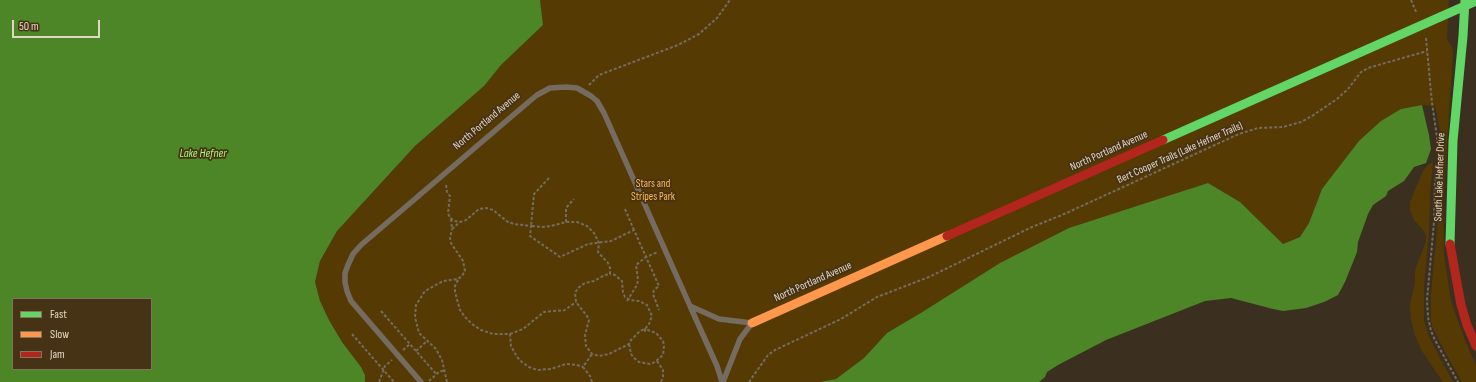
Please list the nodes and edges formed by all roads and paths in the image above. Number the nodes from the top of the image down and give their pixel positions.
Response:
1 (730, 0) edge
2 (1476, 1) edge
3 (1465, 3) edge
4 (584, 92) junction
5 (1438, 156) dead end
6 (1438, 162) dead end
7 (444, 174) junction
8 (549, 178) dead end
9 (574, 199) dead end
10 (625, 209) dead end
11 (450, 218) junction
12 (460, 222) junction
13 (566, 222) junction
14 (531, 226) junction
15 (452, 229) junction
16 (634, 230) junction
17 (599, 243) junction
18 (664, 249) junction
19 (646, 257) junction
20 (610, 274) junction
21 (458, 279) junction
22 (448, 281) junction
23 (455, 286) junction
24 (627, 300) junction
25 (576, 302) junction
26 (690, 306) junction
27 (659, 310) dead end
28 (381, 311) dead end
29 (752, 323) junction
30 (645, 330) junction
31 (352, 334) dead end
32 (510, 334) junction
33 (427, 341) junction
34 (629, 344) junction
35 (1476, 346) edge
36 (416, 351) junction
37 (592, 354) junction
38 (657, 361) junction
39 (385, 366) dead end
40 (583, 368) junction
41 (384, 370) junction
42 (445, 370) junction
43 (437, 375) junction
44 (379, 382) edge
45 (394, 382) edge
46 (421, 382) edge
47 (428, 382) edge
48 (446, 382) edge
49 (592, 382) edge
50 (661, 382) edge
51 (722, 382) edge
52 (749, 382) edge
53 (1458, 382) edge

1 - 4 path
2 - 3 street, North Portland Avenue
3 - 29 street, North Portland Avenue
3 - 35 street, South Lake Hefner Drive
4 - 7 lane, North Portland Avenue
4 - 18 lane, North Portland Avenue
5 - 52 path, Bert Cooper Trails (Lake Hefner Trails)
6 - 53 path
7 - 11 path
7 - 46 lane, North Portland Avenue
8 - 14 path
9 - 13 path
10 - 16 path
11 - 12 path
11 - 15 path
12 - 14 path
12 - 15 path
13 - 14 path
13 - 17 path
14 - 17 path
15 - 21 path
16 - 17 path
16 - 19 path
17 - 20 path
18 - 19 path
18 - 26 lane, North Portland Avenue
19 - 24 path
19 - 27 path
20 - 24 path
20 - 25 path
21 - 22 path
21 - 23 path
22 - 23 path
22 - 33 path
23 - 32 path
24 - 30 path
25 - 32 path
25 - 37 path
26 - 29 lane
26 - 51 lane, North Portland Avenue
28 - 36 path
29 - 51 lane, North Portland Avenue
30 - 34 path
30 - 38 path
31 - 41 path
32 - 40 path
33 - 36 path
33 - 42 path
34 - 37 path
34 - 38 path
36 - 43 path
37 - 40 path
38 - 50 path
39 - 41 path
40 - 49 path
41 - 44 path
41 - 45 path
42 - 43 path
42 - 48 path
43 - 47 path

